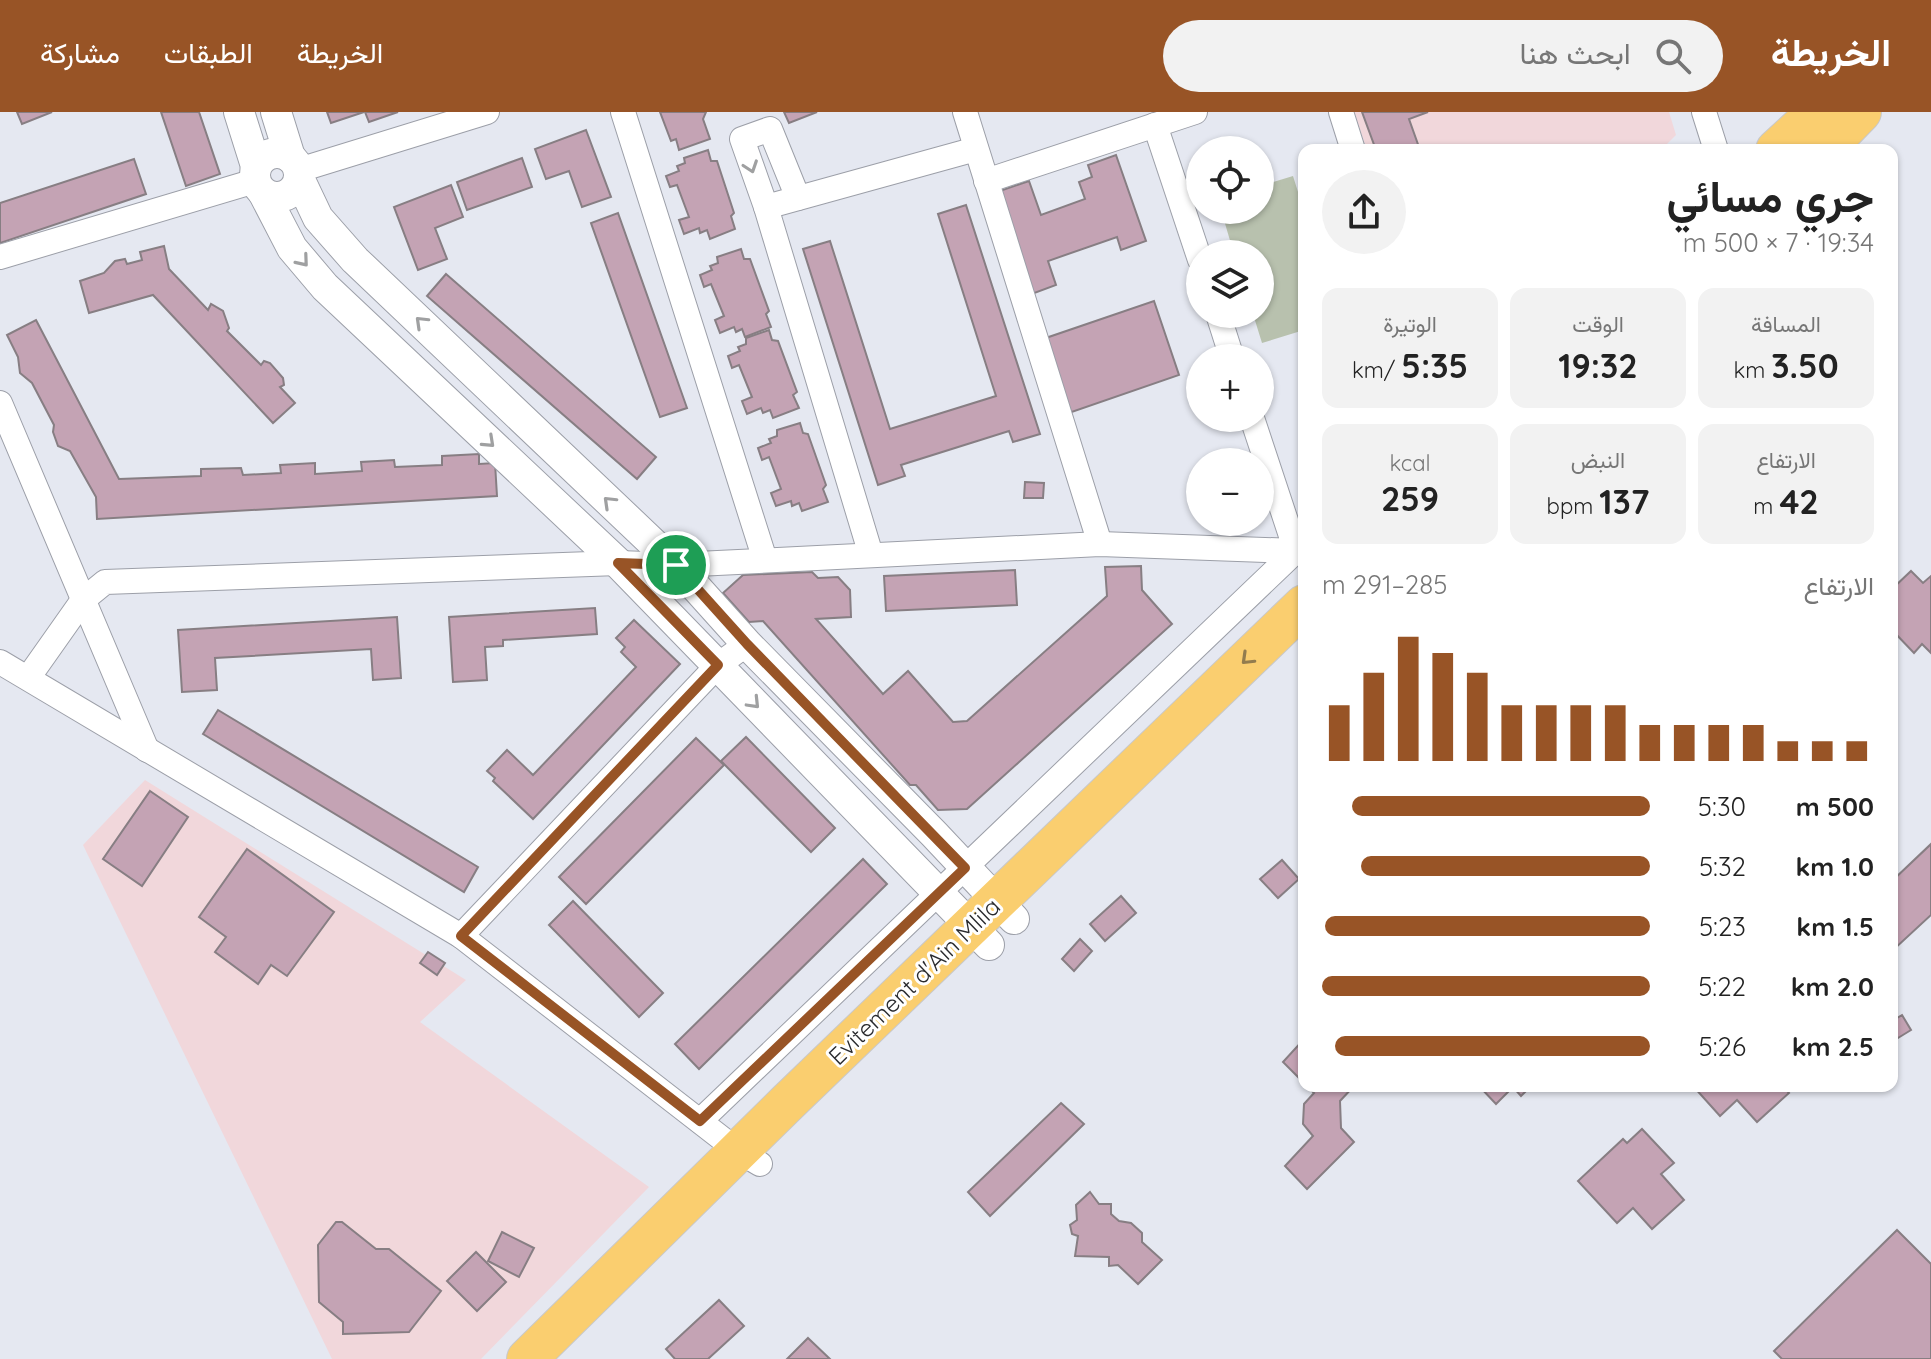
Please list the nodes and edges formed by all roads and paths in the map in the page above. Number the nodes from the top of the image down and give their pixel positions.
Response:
1 (239, 112) edge
2 (276, 112) edge
3 (487, 112) edge
4 (623, 112) edge
5 (965, 112) edge
6 (1195, 112) edge
7 (1341, 112) edge
8 (1704, 112) edge
9 (1817, 112) edge
10 (1861, 112) edge
11 (767, 120) edge
12 (1155, 125) junction
13 (1351, 144) edge
14 (1714, 144) edge
15 (1782, 144) edge
16 (1830, 144) edge
17 (976, 149) junction
18 (296, 168) junction
19 (258, 180) junction
20 (986, 181) junction
21 (798, 198) junction
22 (766, 207) junction
23 (1193, 240) edge
24 (0, 257) edge
25 (0, 403) edge
26 (1257, 432) edge
27 (1298, 542) edge
28 (1100, 544) junction
29 (1298, 547) edge
30 (1298, 549) edge
31 (871, 555) junction
32 (765, 560) junction
33 (618, 563) junction
34 (676, 565) junction
35 (83, 600) junction
36 (1298, 611) edge
37 (747, 644) junction
38 (1298, 647) edge
39 (0, 662) edge
40 (718, 665) junction
41 (28, 678) junction
42 (147, 750) junction
43 (965, 868) junction
44 (940, 893) junction
45 (993, 923) junction
46 (461, 936) junction
47 (700, 1121) junction
48 (749, 1157) junction
49 (527, 1359) edge
50 (563, 1359) edge

1 - 19 street
2 - 18 street
3 - 18 street
4 - 32 street
5 - 17 street
6 - 12 street
7 - 13 street
8 - 14 street
9 - 15 highway
10 - 16 highway
11 - 21 street
11 -> 22 street
12 - 20 street
12 - 23 street
17 - 20 street
17 - 21 street
18 - 19 street
34 -> 18 street
19 - 24 street
19 -> 33 street
20 - 28 street
21 - 22 street
22 - 31 street
25 - 35 street
26 - 27 street
28 - 29 street
28 - 31 street
30 - 43 street
31 - 32 street
32 - 34 street
33 - 34 street
33 - 35 street
33 - 40 street
34 - 37 street
35 - 41 street
35 - 42 street
36 -> 45 highway, Evitement d'Ain Mlila
37 - 40 street
37 - 43 street
38 - 45 highway, Evitement d'Ain Mlila
39 - 41 street
40 -> 44 street
40 - 46 street
41 - 42 street
42 - 46 street
43 - 44 street
43 - 45 street
44 - 45 street
44 - 47 street
45 - 48 highway, Evitement d'Ain Mlila
46 - 47 street
47 - 48 street
48 - 49 highway, Evitement d'Ain Mlila
48 - 50 highway, Evitement d'Ain Mlila

